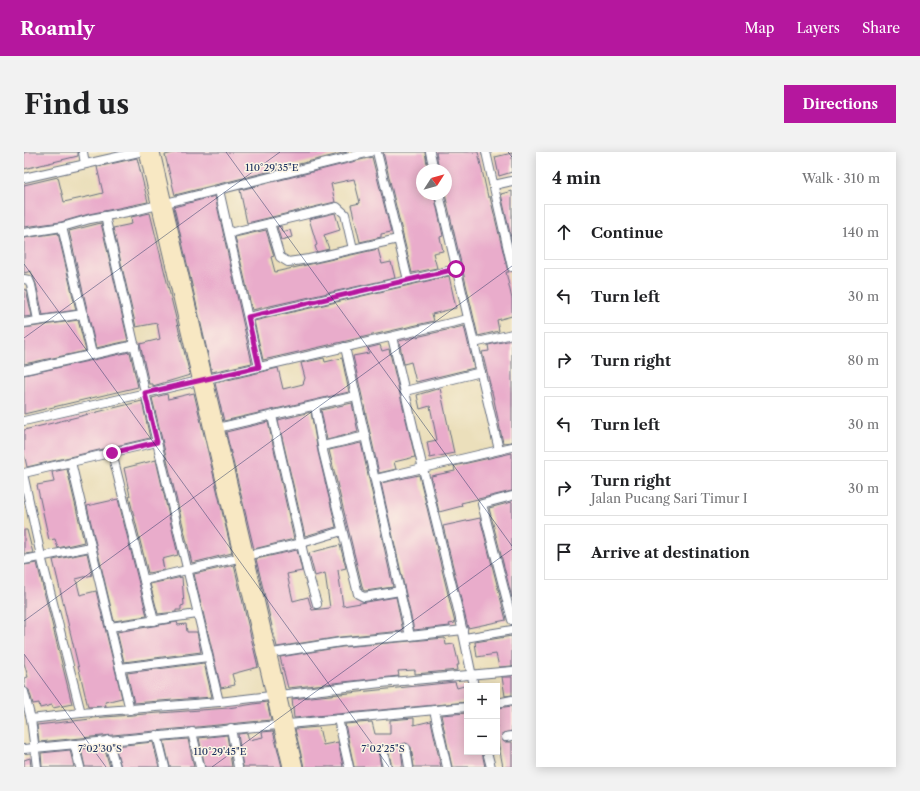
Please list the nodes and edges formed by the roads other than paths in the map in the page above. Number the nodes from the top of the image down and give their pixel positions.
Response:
1 (82, 152) edge
2 (139, 152) edge
3 (145, 152) edge
4 (154, 152) edge
5 (370, 152) edge
6 (377, 152) edge
7 (430, 152) edge
8 (486, 152) edge
9 (85, 164) junction
10 (433, 164) edge
11 (24, 178) edge
12 (512, 181) edge
13 (494, 186) junction
14 (219, 190) junction
15 (440, 200) edge
16 (162, 204) junction
17 (105, 216) junction
18 (270, 223) junction
19 (62, 227) junction
20 (24, 233) edge
21 (229, 233) junction
22 (398, 239) junction
23 (353, 249) junction
24 (512, 267) edge
25 (456, 269) junction
26 (24, 279) edge
27 (408, 280) junction
28 (83, 314) junction
29 (248, 317) junction
30 (468, 319) junction
31 (38, 320) junction
32 (24, 323) edge
33 (512, 334) edge
34 (392, 337) junction
35 (474, 343) junction
36 (134, 345) junction
37 (345, 347) junction
38 (92, 354) junction
39 (259, 367) junction
40 (24, 370) edge
41 (481, 372) junction
42 (204, 380) junction
43 (405, 390) junction
44 (145, 393) junction
45 (356, 396) junction
46 (315, 406) junction
47 (272, 416) junction
48 (24, 421) edge
49 (215, 429) junction
50 (366, 436) junction
51 (157, 442) junction
52 (323, 446) junction
53 (512, 447) edge
54 (499, 450) junction
55 (112, 453) junction
56 (70, 462) junction
57 (422, 469) junction
58 (24, 473) edge
59 (24, 478) edge
60 (376, 479) junction
61 (512, 496) edge
62 (28, 512) edge
63 (342, 531) junction
64 (302, 543) junction
65 (90, 547) junction
66 (41, 556) junction
67 (244, 557) junction
68 (24, 560) edge
69 (186, 569) junction
70 (144, 580) junction
71 (400, 591) junction
72 (317, 604) dead end
73 (197, 614) junction
74 (512, 620) edge
75 (154, 621) junction
76 (110, 627) junction
77 (512, 630) edge
78 (464, 634) junction
79 (410, 636) junction
80 (267, 654) junction
81 (208, 657) junction
82 (120, 668) junction
83 (512, 671) edge
84 (472, 675) junction
85 (473, 683) edge
86 (24, 692) edge
87 (276, 695) junction
88 (512, 700) edge
89 (218, 702) junction
90 (500, 702) edge
91 (464, 707) edge
92 (130, 710) junction
93 (434, 710) junction
94 (81, 713) junction
95 (28, 716) edge
96 (338, 719) junction
97 (283, 723) junction
98 (231, 728) junction
99 (192, 732) junction
100 (157, 735) junction
101 (108, 740) junction
102 (74, 744) junction
103 (34, 748) junction
104 (406, 748) dead end
105 (24, 749) edge
106 (383, 751) dead end
107 (488, 755) edge
108 (38, 767) edge
109 (80, 767) edge
110 (116, 767) edge
111 (165, 767) edge
112 (200, 767) edge
113 (238, 767) edge
114 (289, 767) edge
115 (297, 767) edge
116 (349, 767) edge
117 (387, 767) edge
118 (409, 767) edge
119 (447, 767) edge
120 (491, 767) edge

1 - 9 street
2 - 9 street
3 - 16 main road
4 - 16 main road
5 - 14 street
6 - 22 street
7 - 10 street
8 - 13 street
9 - 11 street
12 - 13 street
13 - 24 street
14 - 16 street
14 - 21 street
15 - 25 street
16 - 17 street
16 - 42 main road
17 - 19 street
17 - 36 street
18 - 21 street
18 - 23 street
18 - 23 street
19 - 20 street
19 - 28 street
21 - 29 street
22 - 23 street
22 - 27 street
25 - 27 street
25 - 30 street
26 - 31 street
27 - 29 street
28 - 31 street
28 - 38 street
29 - 39 street
30 - 34 street
30 - 35 street
31 - 32 street
33 - 35 street
34 - 37 street
34 - 43 street
35 - 41 street
36 - 38 street
36 - 44 street
37 - 39 street
37 - 45 street
38 - 40 street
39 - 42 street
41 - 43 street
41 - 54 street
42 - 44 street
42 - 49 main road
43 - 57 street
44 - 48 street
44 - 51 street
45 - 46 street
45 - 50 street
46 - 47 street
46 - 52 street
47 - 49 street
47 - 64 street
49 - 67 main road
50 - 52 street
50 - 60 street
51 - 55 street
51 - 69 street
52 - 63 street
53 - 54 street
54 - 57 street
55 - 56 street
55 - 70 street
56 - 58 street
56 - 65 street
57 - 60 street
57 - 78 street
59 - 62 street
60 - 71 street
61 - 74 street
62 - 66 street
63 - 64 street
63 - 71 street
64 - 67 street
64 - 72 street
65 - 66 street
65 - 76 street
66 - 68 street
66 - 94 street
67 - 69 street
67 - 80 main road
69 - 70 street
69 - 73 street
70 - 75 street
71 - 79 street
73 - 75 street
73 - 81 street
75 - 76 street
76 - 82 street
77 - 78 street
78 - 79 street
78 - 84 street
79 - 80 street
80 - 87 main road
81 - 82 street
81 - 89 street
82 - 92 street
83 - 84 street
84 - 85 street
84 - 87 street
86 - 95 street
87 - 89 street
87 - 97 main road
88 - 90 street
89 - 92 street
91 - 93 street
92 - 94 street
93 - 96 street
93 - 119 street
94 - 95 street
95 - 103 street
96 - 97 street
96 - 116 street
97 - 98 street
97 - 114 main road
97 - 115 main road
98 - 99 street
98 - 113 street
99 - 100 street
99 - 112 street
100 - 101 street
100 - 111 street
101 - 102 street
101 - 110 street
102 - 103 street
102 - 109 street
103 - 105 street
103 - 108 street
104 - 118 street
106 - 117 street
107 - 120 street

